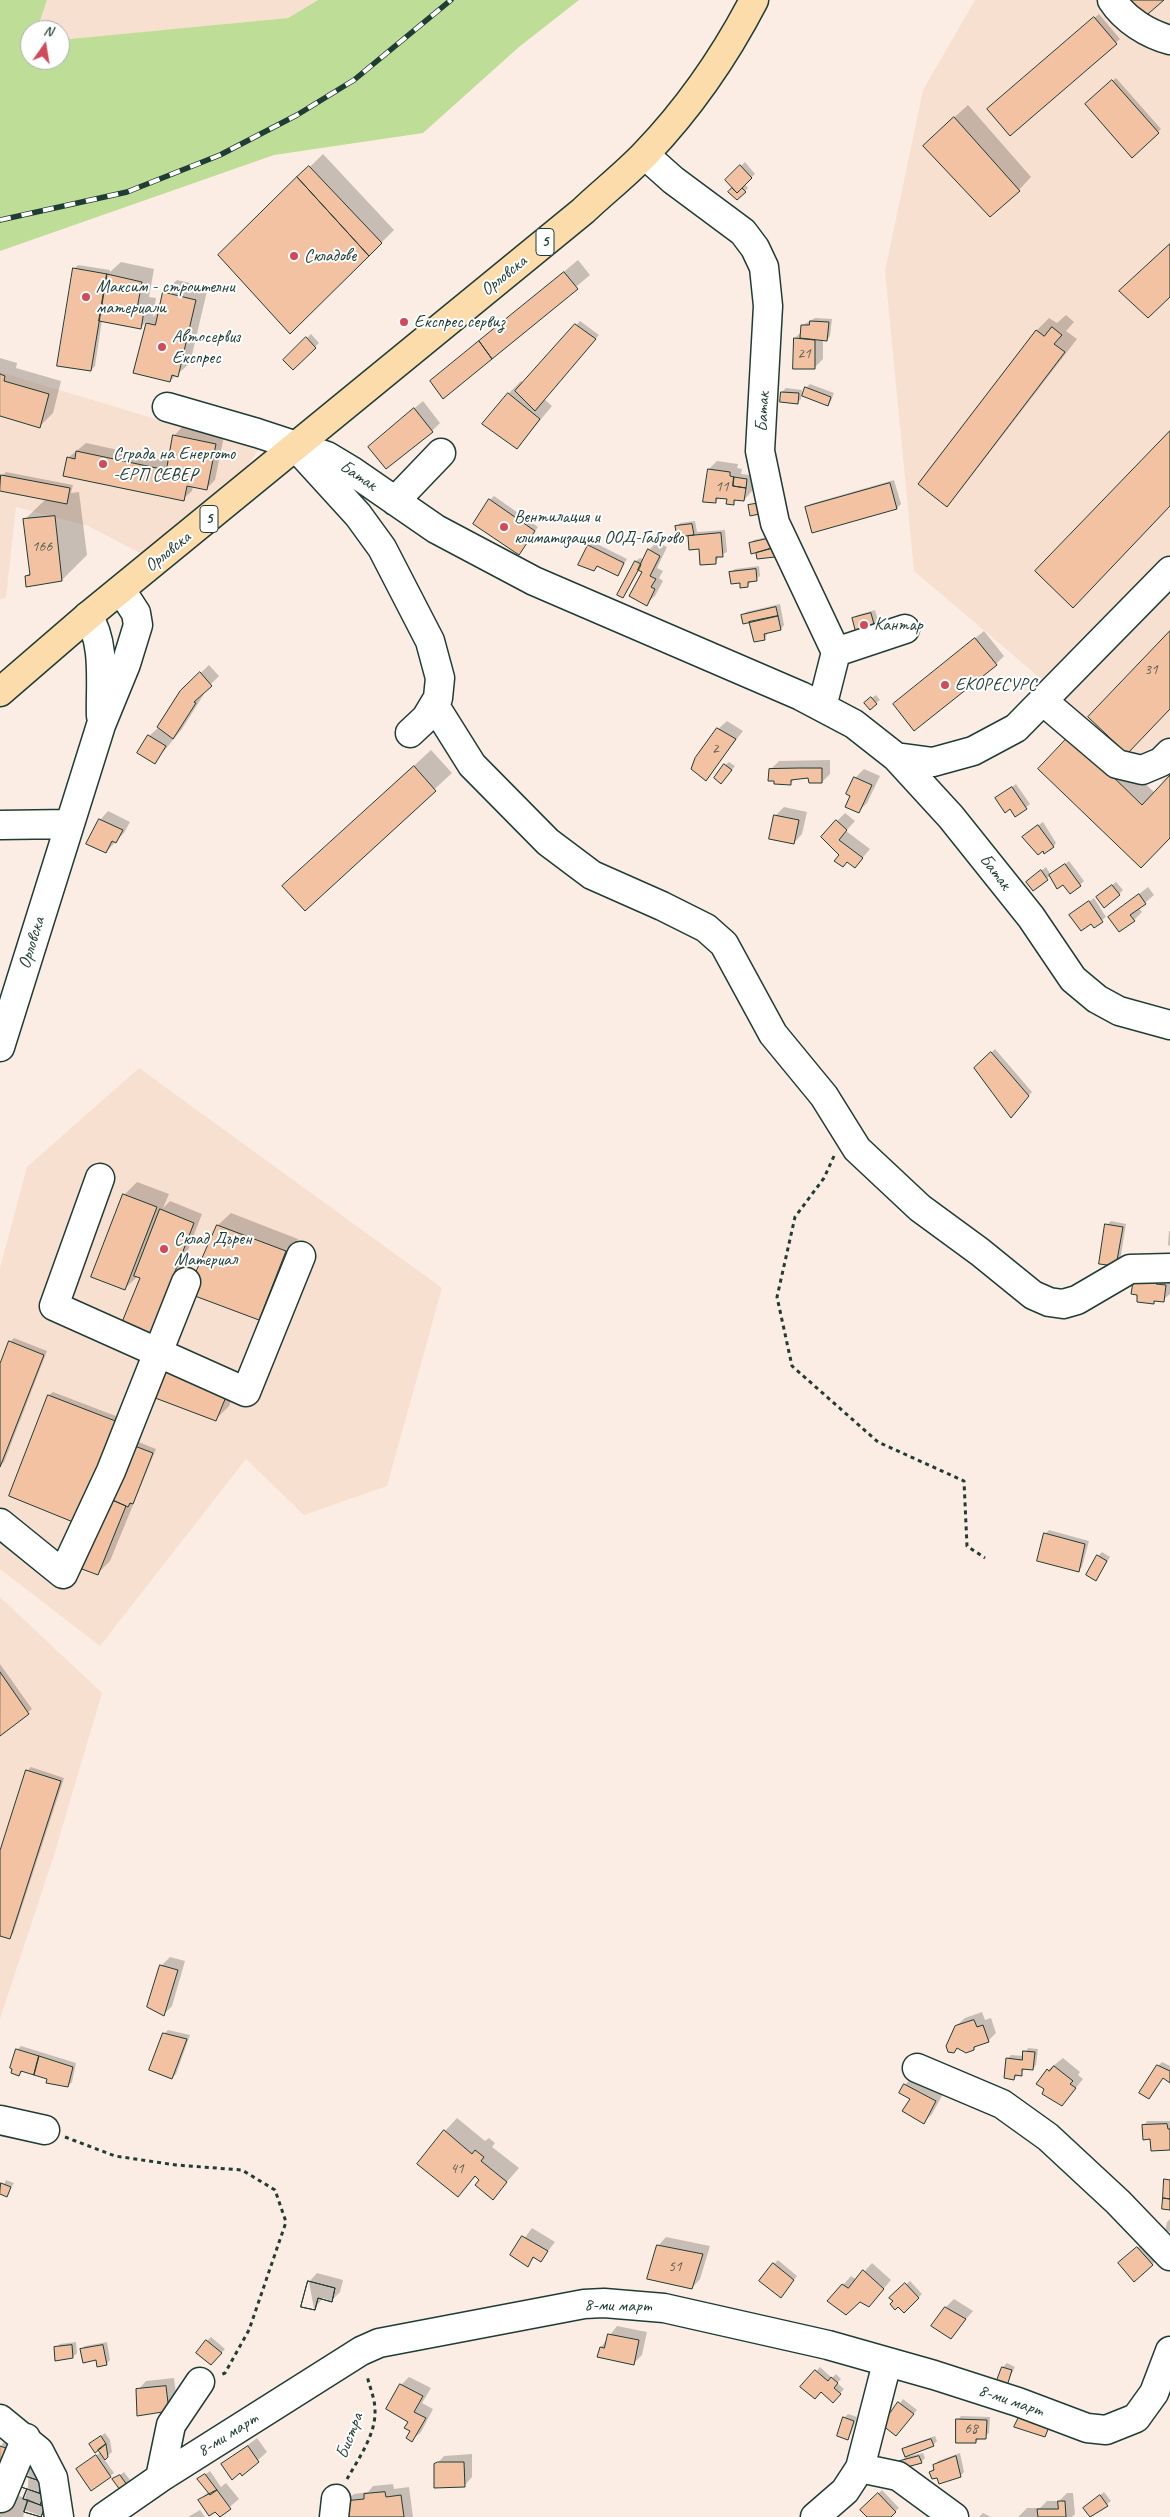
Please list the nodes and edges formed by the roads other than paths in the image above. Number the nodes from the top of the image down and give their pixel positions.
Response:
1 (754, 0) edge
2 (1112, 0) edge
3 (1170, 40) edge
4 (644, 155) junction
5 (167, 407) dead end
6 (296, 447) junction
7 (441, 453) dead end
8 (395, 501) junction
9 (1170, 571) edge
10 (121, 590) junction
11 (88, 616) junction
12 (905, 629) dead end
13 (836, 652) junction
14 (0, 692) edge
15 (1043, 701) junction
16 (435, 706) junction
17 (822, 707) junction
18 (102, 725) junction
19 (410, 733) dead end
20 (1170, 753) edge
21 (896, 757) junction
22 (69, 824) junction
23 (0, 825) edge
24 (1170, 1025) edge
25 (0, 1047) edge
26 (100, 1178) dead end
27 (302, 1256) dead end
28 (1170, 1268) edge
29 (186, 1282) dead end
30 (158, 1354) junction
31 (0, 1523) edge
32 (917, 2068) dead end
33 (0, 2120) edge
34 (45, 2130) road end
35 (1170, 2256) edge
36 (1170, 2351) edge
37 (887, 2363) junction
38 (200, 2382) road end
39 (1162, 2386) edge
40 (0, 2419) edge
41 (26, 2438) junction
42 (860, 2468) junction
43 (160, 2478) junction
44 (1, 2498) edge
45 (59, 2517) edge
46 (104, 2517) edge
47 (815, 2517) edge
48 (954, 2517) edge

1 - 4 main road, Орловска / 5
2 - 3 street
4 - 6 main road, Орловска / 5
4 - 13 street, Батак
5 - 6 street, Батак
6 - 8 street, Батак
6 - 10 main road, Орловска / 5
6 - 16 street
7 - 8 street
8 - 17 street, Батак
9 - 15 street
10 - 11 main road, Орловска / 5
10 - 18 street, Орловска
11 - 14 main road, 5
11 - 18 street, Орловска
12 - 13 street
13 - 17 street
15 - 20 street
15 - 21 street
16 - 19 street
16 - 28 street
17 - 21 street, Батак
18 - 22 street, Орловска
21 - 24 street, Батак
22 - 23 street
22 - 25 street, Орловска
26 - 30 street
27 - 30 street
29 - 30 street
30 - 31 street
32 - 35 street
33 - 34 street
36 - 39 street, 8-ми март
37 - 39 street, 8-ми март
37 - 42 street
37 - 43 street, 8-ми март
38 - 43 street
40 - 41 street
41 - 44 street
41 - 45 street
42 - 47 street
42 - 48 street
43 - 46 street, 8-ми март

